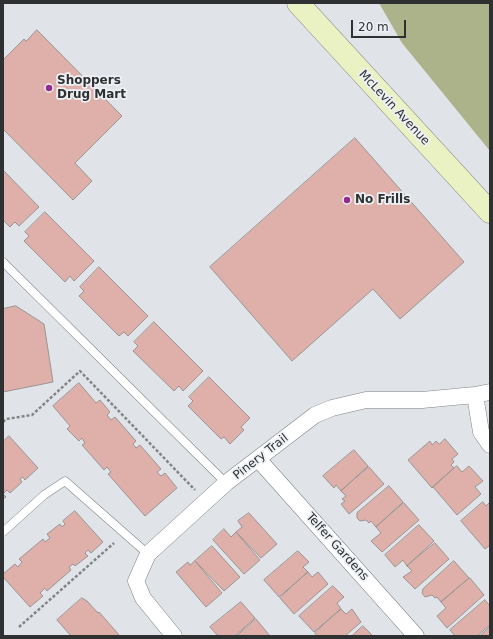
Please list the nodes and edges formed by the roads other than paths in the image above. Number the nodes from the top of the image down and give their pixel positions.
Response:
1 (298, 3) edge
2 (490, 212) edge
3 (3, 262) edge
4 (482, 394) edge
5 (490, 445) edge
6 (258, 459) junction
7 (226, 483) junction
8 (3, 532) edge
9 (148, 554) junction
10 (174, 636) edge
11 (416, 636) edge

1 - 2 street, McLevin Avenue
3 - 7 lane
4 - 5 street
4 - 6 street, Pinery Trail
6 - 7 street, Pinery Trail
6 - 11 street, Telfer Gardens
7 - 9 street, Pinery Trail
8 - 9 lane
9 - 10 street, Pinery Trail

